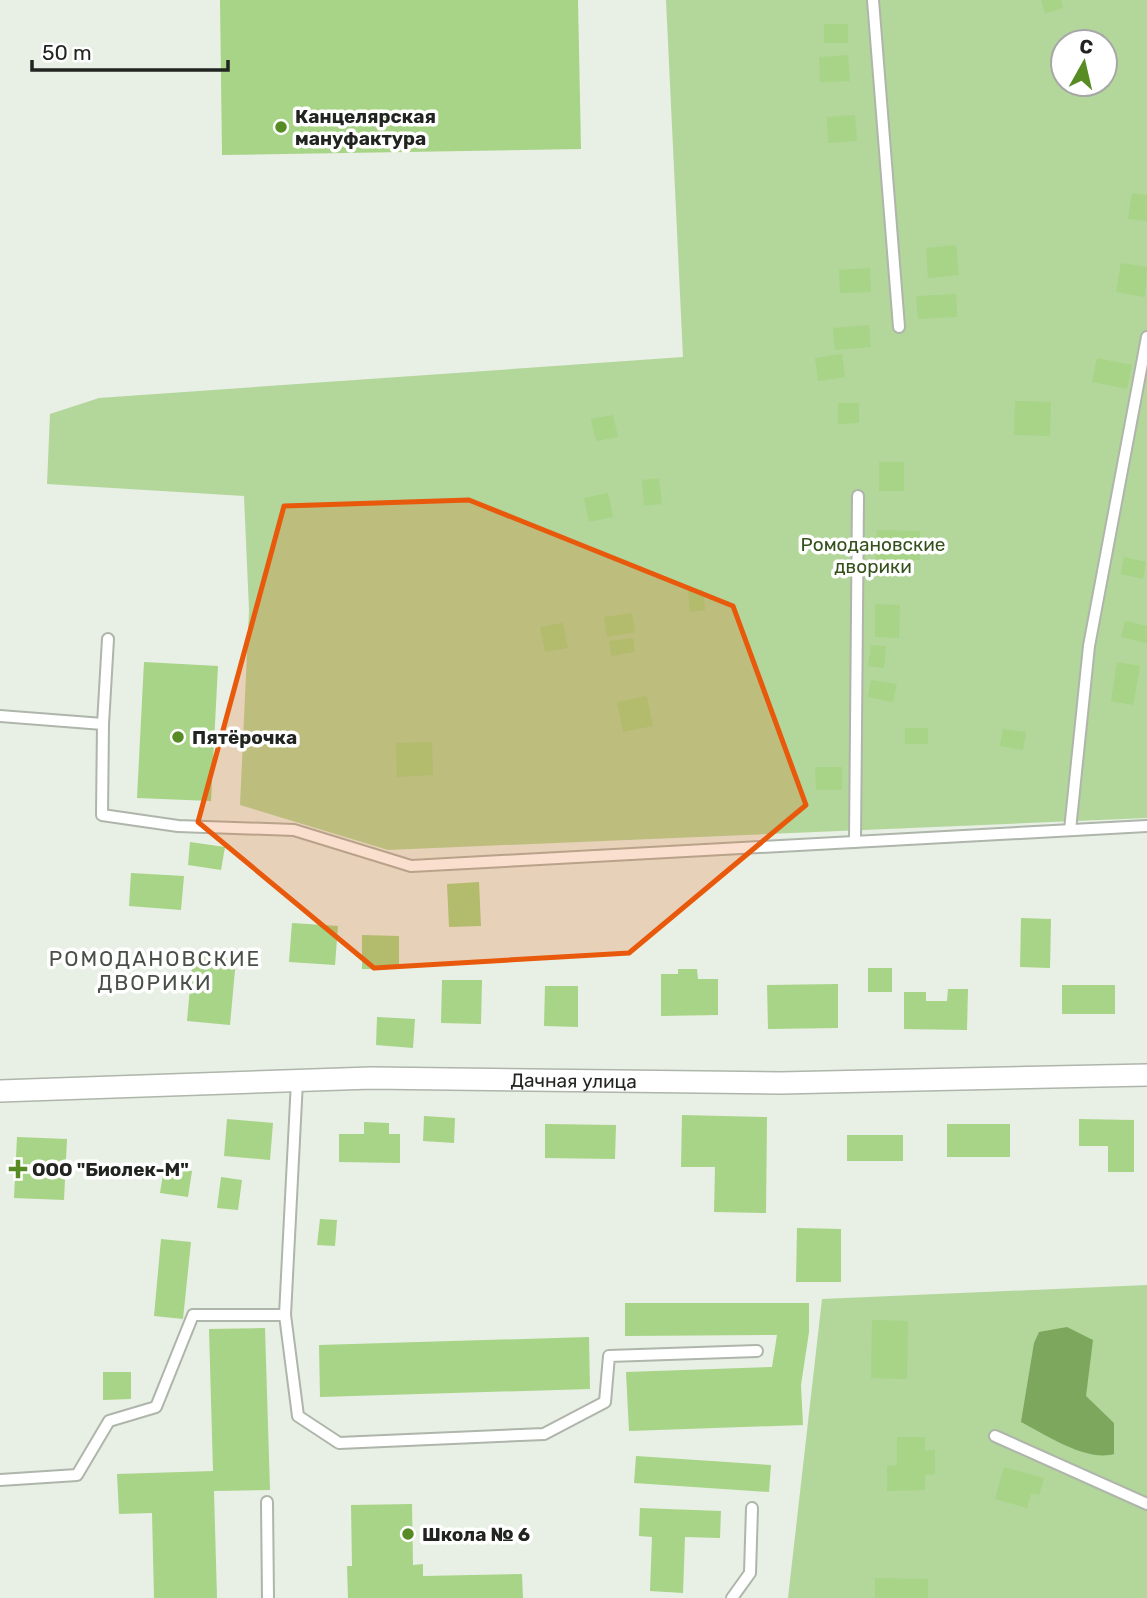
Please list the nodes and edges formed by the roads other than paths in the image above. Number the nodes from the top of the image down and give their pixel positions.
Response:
1 (873, 0) edge
2 (899, 327) dead end
3 (1147, 337) edge
4 (858, 496) dead end
5 (108, 639) dead end
6 (0, 716) edge
7 (103, 724) junction
8 (1147, 826) edge
9 (1070, 830) junction
10 (855, 842) junction
11 (1147, 1075) edge
12 (298, 1081) junction
13 (0, 1091) edge
14 (285, 1315) junction
15 (757, 1351) dead end
16 (995, 1436) dead end
17 (0, 1480) edge
18 (267, 1502) dead end
19 (1147, 1504) edge
20 (752, 1507) dead end
21 (268, 1598) edge
22 (732, 1598) edge

1 - 2 lane
3 - 9 lane
4 - 10 lane
5 - 7 lane
6 - 7 lane
7 - 10 lane
8 - 9 lane
9 - 10 lane
11 - 12 street, Дачная улица
12 - 13 street, Дачная улица
12 - 14 lane
14 - 15 lane
14 - 17 lane
16 - 19 lane
18 - 21 lane
20 - 22 lane

